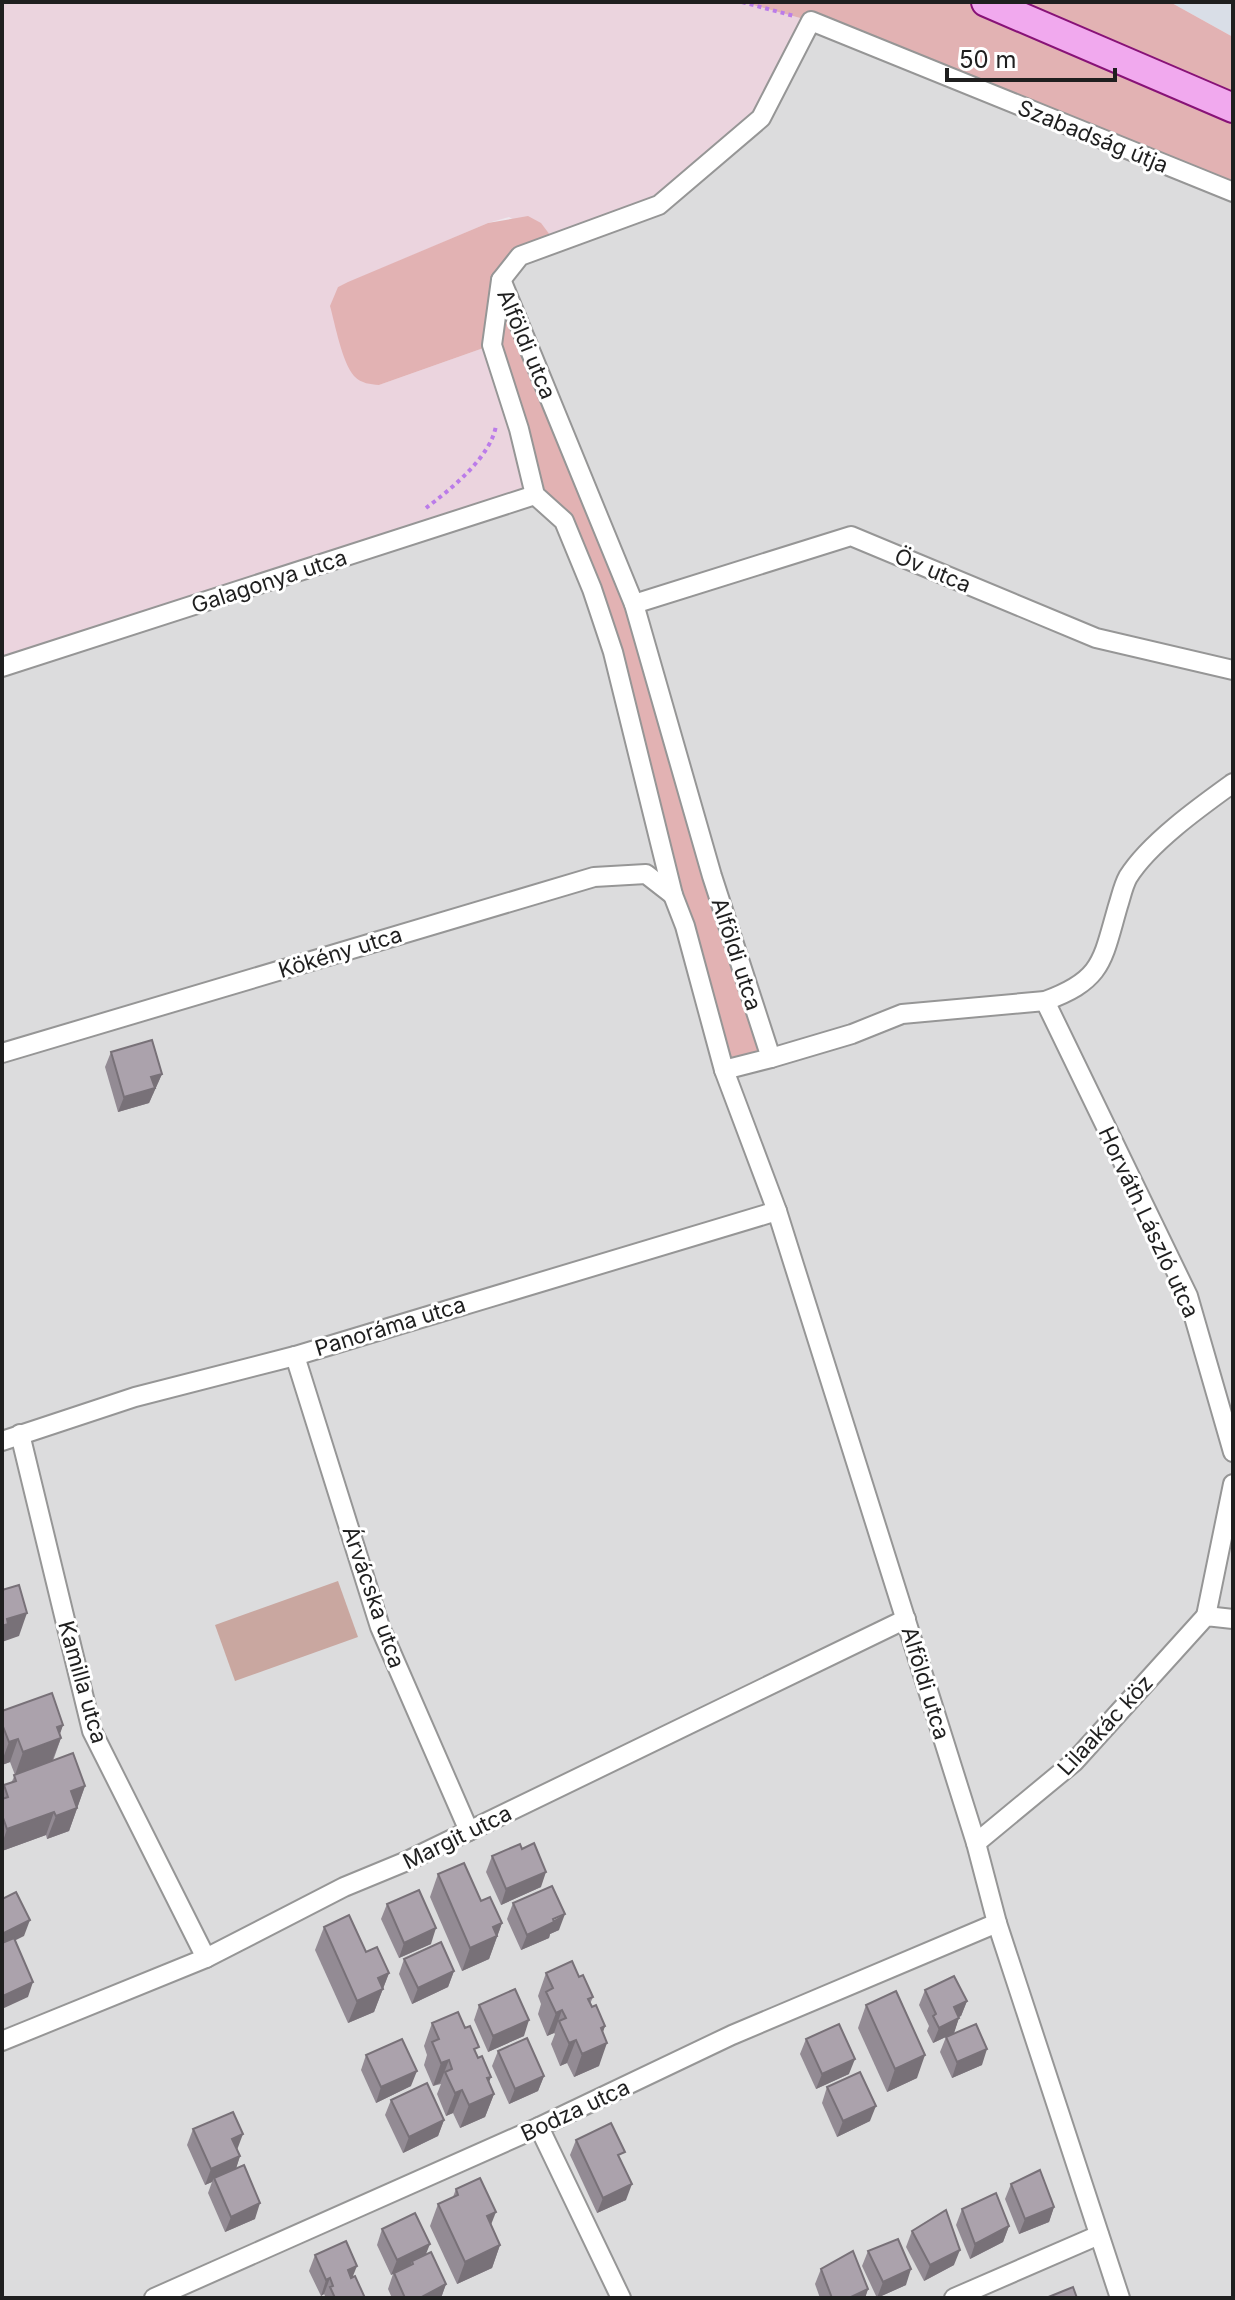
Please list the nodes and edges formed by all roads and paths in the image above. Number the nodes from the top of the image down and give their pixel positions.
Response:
1 (742, 2) edge
2 (986, 2) edge
3 (811, 21) junction
4 (1233, 108) edge
5 (1233, 192) edge
6 (501, 280) junction
7 (497, 419) dead end
8 (535, 495) junction
9 (417, 516) dead end
10 (634, 604) junction
11 (2, 667) edge
12 (1233, 670) edge
13 (1233, 783) edge
14 (673, 895) junction
15 (1045, 1001) junction
16 (2, 1053) edge
17 (771, 1058) junction
18 (724, 1070) junction
19 (777, 1211) junction
20 (295, 1356) junction
21 (20, 1434) junction
22 (2, 1441) edge
23 (1233, 1452) edge
24 (1233, 1484) edge
25 (1206, 1616) junction
26 (906, 1619) junction
27 (1233, 1619) edge
28 (469, 1831) junction
29 (976, 1843) junction
30 (997, 1923) junction
31 (206, 1958) junction
32 (2, 2041) edge
33 (539, 2127) junction
34 (1099, 2235) junction
35 (154, 2298) edge
36 (621, 2298) edge
37 (954, 2298) edge
38 (1120, 2298) edge

1 - 3 path
2 - 4 main road
3 - 5 street, Szabadság útja
3 - 6 street
6 - 8 street, Alföldi utca
6 - 10 street, Alföldi utca
7 - 9 path
8 - 11 street, Galagonya utca
8 - 14 street, Alföldi utca
10 - 12 street, Öv utca
10 - 17 street, Alföldi utca
13 - 15 street
14 - 16 street, Kökény utca
14 - 18 street, Alföldi utca
15 - 17 street
15 - 23 street, Horváth László utca
17 - 18 street
18 - 19 street, Alföldi utca
19 - 20 street, Panoráma utca
19 - 26 street, Alföldi utca
20 - 21 street, Panoráma utca
20 - 28 street, Árvácska utca
21 - 22 street, Panoráma utca
21 - 31 street, Kamilla utca
24 - 25 street
25 - 27 street
25 - 29 street, Lilaakác köz
26 - 28 street, Margit utca
26 - 29 street, Alföldi utca
28 - 31 street, Margit utca
29 - 30 street, Alföldi utca
30 - 33 street, Bodza utca
30 - 34 street, Alföldi utca
31 - 32 street, Margit utca
33 - 35 street, Bodza utca
33 - 36 street
34 - 37 street
34 - 38 street, Alföldi utca

